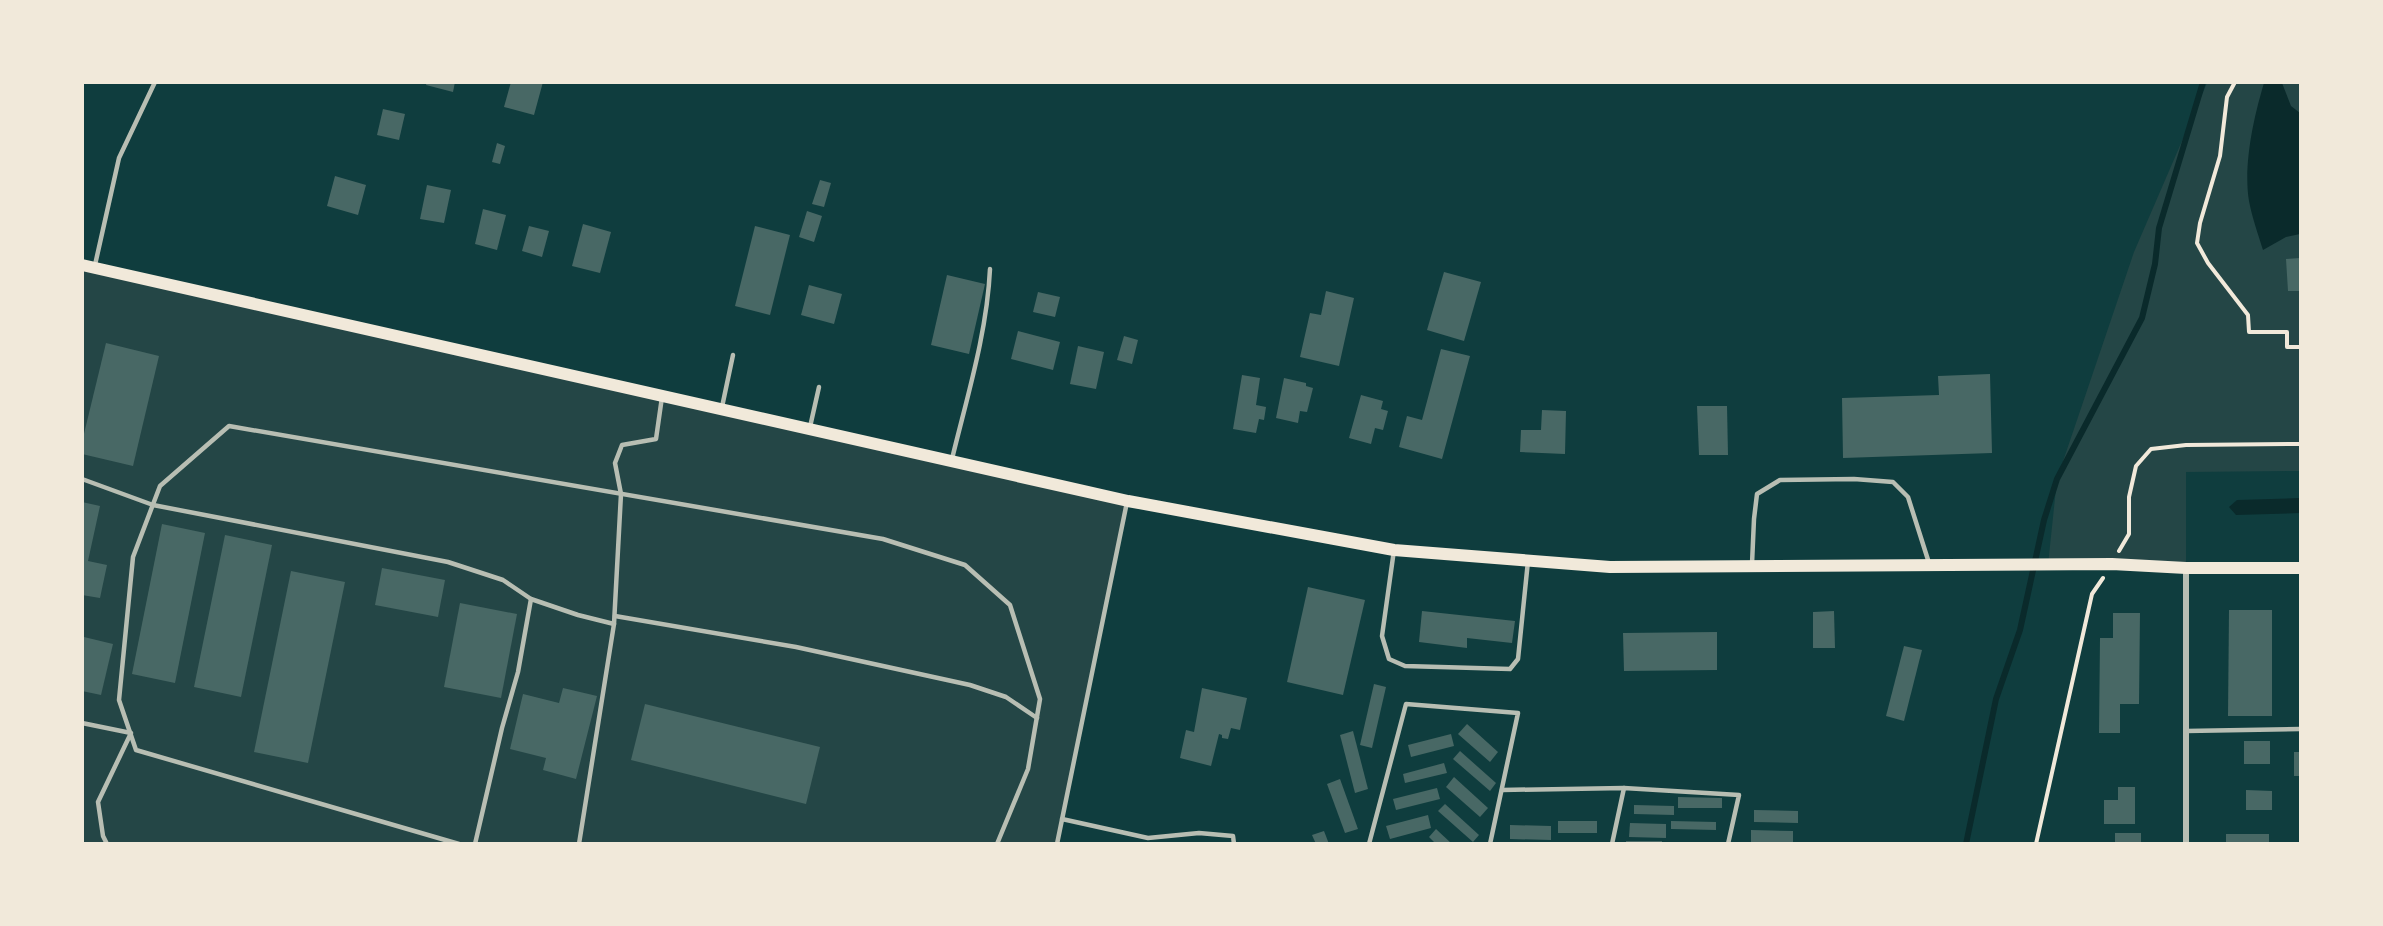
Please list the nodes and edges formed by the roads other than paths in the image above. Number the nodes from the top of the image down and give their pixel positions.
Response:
1 (155, 82) edge
2 (89, 267) edge
3 (990, 269) dead end
4 (733, 355) dead end
5 (819, 387) dead end
6 (662, 397) junction
7 (722, 410) junction
8 (809, 429) junction
9 (951, 461) junction
10 (82, 479) edge
11 (621, 494) junction
12 (1128, 501) junction
13 (153, 505) junction
14 (1394, 550) junction
15 (1528, 560) junction
16 (1929, 565) junction
17 (1752, 567) junction
18 (2186, 568) junction
19 (2301, 568) edge
20 (531, 599) junction
21 (615, 616) junction
22 (614, 624) junction
23 (1037, 718) junction
24 (82, 723) edge
25 (2301, 729) edge
26 (2186, 731) junction
27 (131, 733) junction
28 (1624, 788) junction
29 (1502, 790) junction
30 (1062, 819) junction
31 (107, 843) edge
32 (459, 843) edge
33 (475, 843) edge
34 (579, 843) edge
35 (997, 843) edge
36 (1057, 843) edge
37 (1234, 843) edge
38 (1369, 843) edge
39 (1490, 843) edge
40 (1612, 843) edge
41 (1728, 843) edge
42 (2186, 843) edge

1 - 2 lane
2 - 6 main road
3 - 9 lane
4 - 7 lane
5 - 8 lane
6 - 7 main road
6 - 11 lane
7 - 8 main road
8 - 9 main road
9 - 12 main road
10 - 13 lane
11 - 13 lane
11 - 21 lane
11 - 23 lane
12 - 14 main road
12 - 30 lane
13 - 20 lane
13 - 27 lane
14 - 15 main road
14 - 15 lane
15 - 17 main road
16 - 17 main road
16 - 17 lane
16 - 18 main road
18 - 19 main road
18 - 26 street
20 - 22 lane
20 - 33 lane
21 - 22 lane
21 - 23 lane
22 - 34 lane
23 - 35 lane
24 - 27 lane
25 - 26 lane
26 - 42 street
27 - 31 lane
27 - 32 lane
28 - 29 lane
28 - 40 lane
28 - 41 lane
29 - 38 lane
29 - 39 lane
30 - 36 lane
30 - 37 lane

